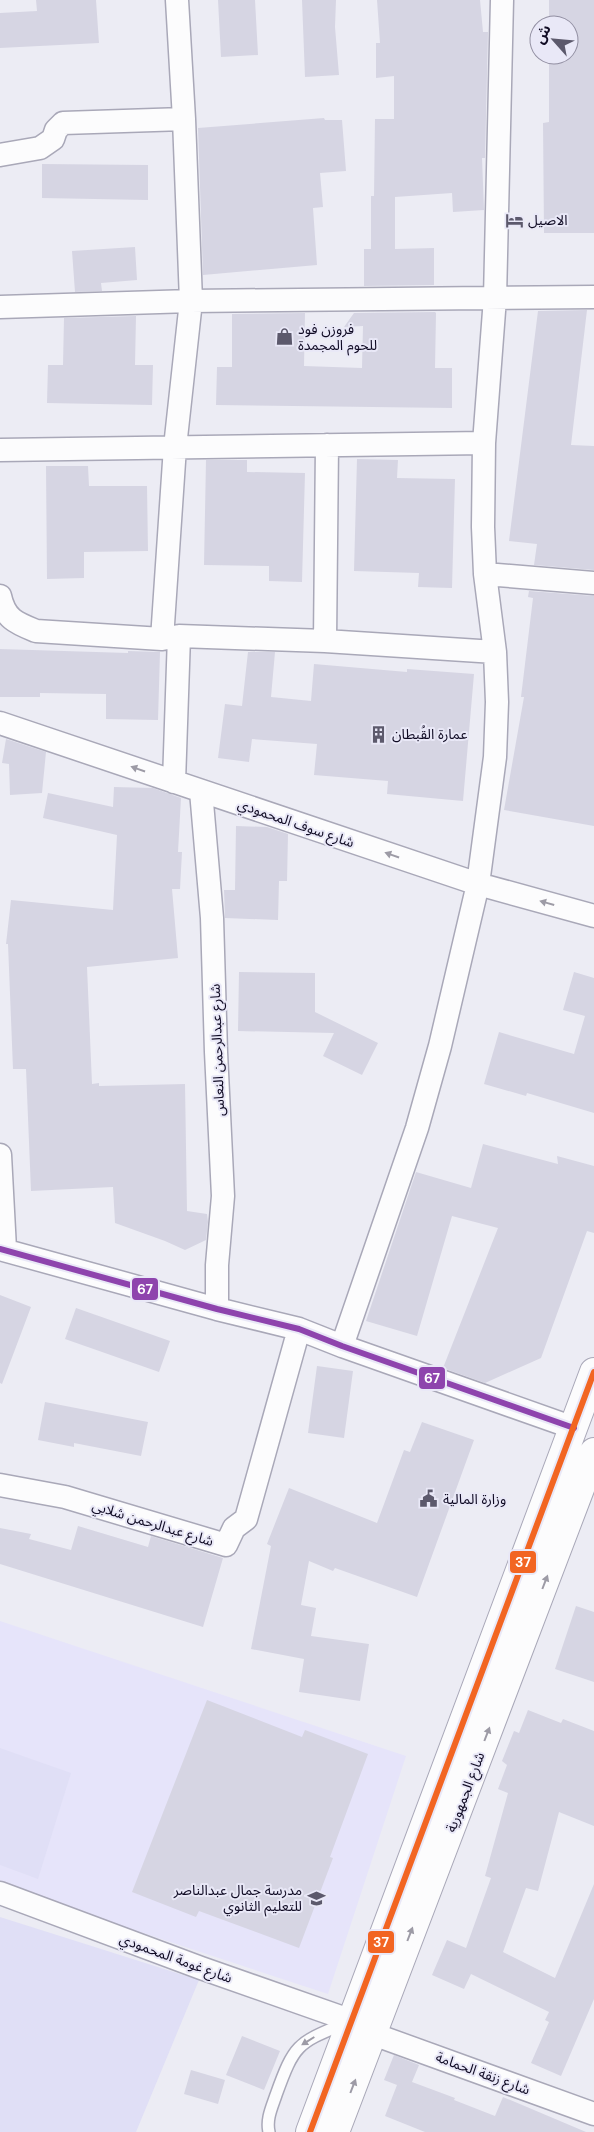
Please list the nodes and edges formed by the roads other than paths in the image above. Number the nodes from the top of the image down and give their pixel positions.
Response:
1 (177, 0) edge
2 (502, 0) edge
3 (184, 119) junction
4 (0, 156) edge
5 (594, 297) edge
6 (495, 298) junction
7 (191, 301) junction
8 (0, 307) edge
9 (484, 443) junction
10 (327, 445) junction
11 (175, 447) junction
12 (0, 450) edge
13 (485, 574) junction
14 (594, 583) edge
15 (1, 602) edge
16 (171, 638) junction
17 (324, 641) junction
18 (495, 652) junction
19 (0, 722) edge
20 (174, 782) junction
21 (200, 791) junction
22 (478, 884) junction
23 (594, 916) edge
24 (0, 1155) edge
25 (2, 1249) edge
26 (217, 1309) junction
27 (299, 1329) junction
28 (342, 1346) junction
29 (594, 1372) edge
30 (574, 1428) junction
31 (594, 1454) edge
32 (0, 1485) edge
33 (0, 1893) edge
34 (362, 2027) junction
35 (594, 2114) edge
36 (269, 2132) edge
37 (310, 2132) edge
38 (335, 2132) edge

1 - 3 street
2 - 6 street
3 - 4 street
3 - 7 street
5 - 6 street
6 - 7 street
6 - 9 street
7 - 8 street
7 - 11 street
9 - 10 street
9 - 13 street
10 - 11 street
10 - 17 street
11 - 12 street
11 - 16 street
13 - 14 street
13 - 18 street
15 - 16 street
16 - 17 street
16 - 20 street
17 - 18 street
18 - 22 street
20 -> 19 street, شارع سوف المحمودي
20 - 21 street, شارع سوف المحمودي
22 -> 21 street, شارع سوف المحمودي
21 - 26 street, شارع عبدالرحمن النعاس
23 -> 22 street, شارع سوف المحمودي
22 - 28 street
24 - 25 street
25 - 26 street
26 - 27 street
27 - 28 street
27 - 32 street, شارع عبدالرحمن شلابي
28 - 30 street
29 - 30 main road, شارع الجمهورية
30 - 34 main road, شارع الجمهورية
34 -> 31 main road, شارع الجمهورية
33 - 34 street, شارع غومة المحمودي
34 - 35 street, شارع زنقة الحمامة
34 -> 36 lane
34 - 37 main road, شارع الجمهورية
38 -> 34 main road, شارع الجمهورية

